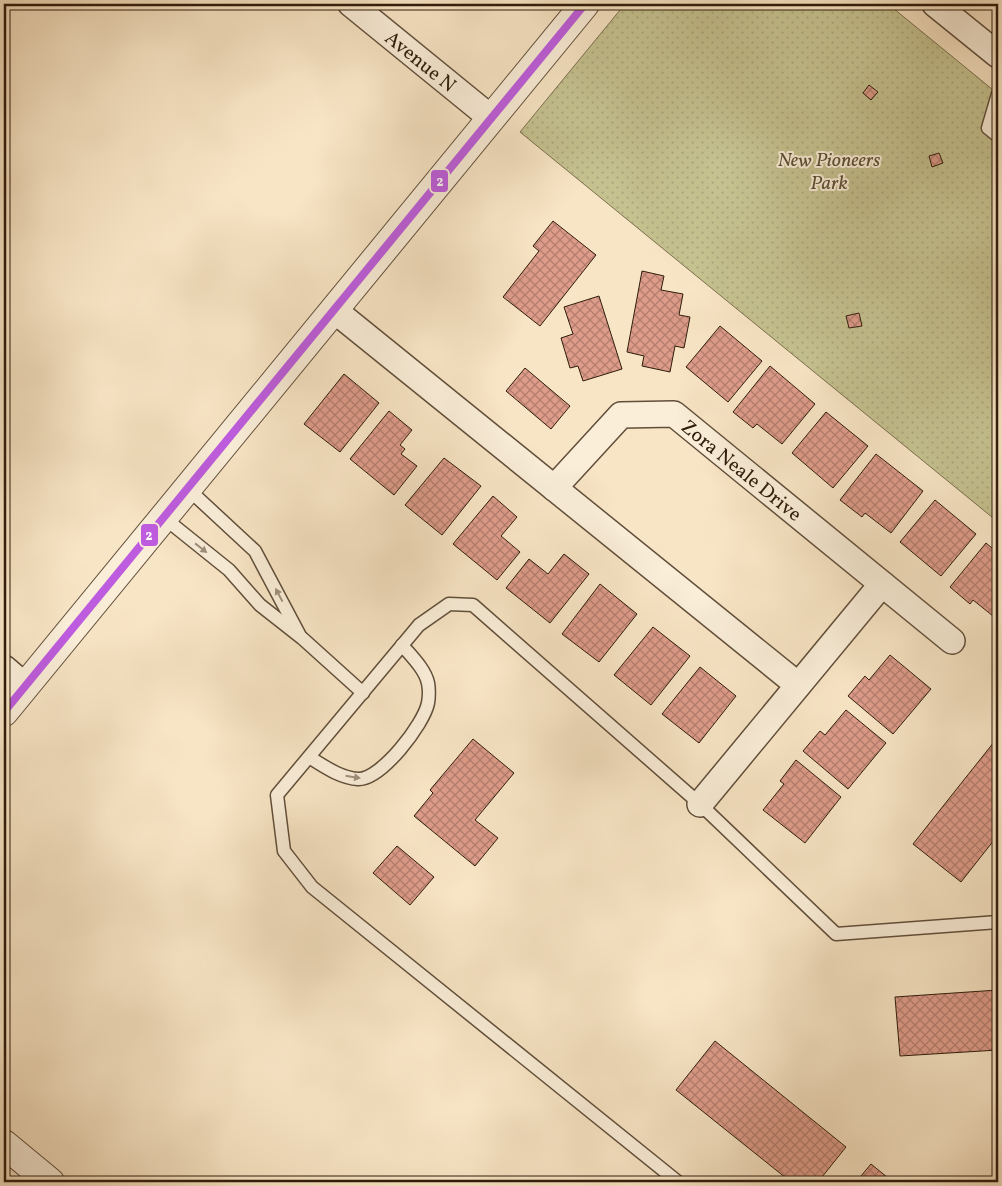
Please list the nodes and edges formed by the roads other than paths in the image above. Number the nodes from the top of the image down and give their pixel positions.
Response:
1 (351, 4) edge
2 (585, 4) edge
3 (935, 4) edge
4 (998, 55) edge
5 (998, 94) edge
6 (491, 118) junction
7 (998, 136) edge
8 (334, 310) junction
9 (187, 488) junction
10 (554, 488) junction
11 (163, 517) junction
12 (882, 584) junction
13 (302, 638) junction
14 (952, 641) dead end
15 (402, 645) junction
16 (4, 668) edge
17 (798, 685) junction
18 (25, 686) junction
19 (363, 693) junction
20 (4, 712) edge
21 (309, 757) junction
22 (700, 804) junction
23 (998, 922) edge
24 (4, 1144) edge
25 (50, 1182) edge
26 (678, 1182) edge

1 - 6 street, Avenue N
2 - 6 street
3 - 4 street
5 - 7 lane
6 - 8 street
8 - 9 street
8 - 10 street
9 - 11 street
13 -> 9 lane
10 - 12 street, Zora Neale Drive
10 - 17 street
11 -> 13 lane
11 - 18 street
12 - 14 street, Zora Neale Drive
12 - 17 street
13 - 19 lane
15 - 19 lane
21 -> 15 lane
15 - 22 lane
16 - 18 street
17 - 22 street
18 - 20 street
19 - 21 lane
21 - 26 lane
22 - 23 lane
24 - 25 street

